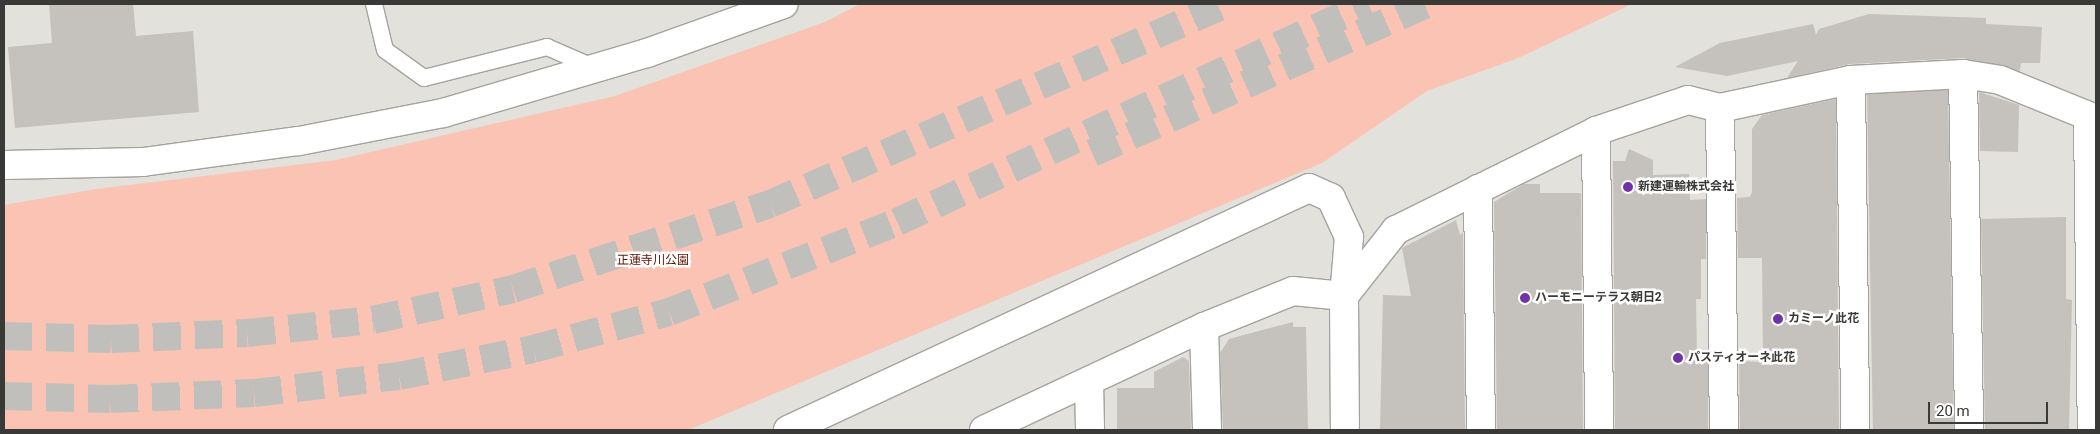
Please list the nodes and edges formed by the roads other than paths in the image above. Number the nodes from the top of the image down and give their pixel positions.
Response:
1 (374, 4) edge
2 (784, 4) edge
3 (595, 68) junction
4 (1963, 74) junction
5 (1851, 80) junction
6 (1720, 108) junction
7 (2092, 118) edge
8 (1596, 131) junction
9 (4, 165) edge
10 (1478, 189) junction
11 (1344, 296) junction
12 (1204, 327) junction
13 (1089, 381) junction
14 (788, 430) edge
15 (984, 430) edge
16 (1090, 430) edge
17 (1207, 430) edge
18 (1345, 430) edge
19 (1481, 430) edge
20 (1599, 430) edge
21 (1724, 430) edge
22 (1856, 430) edge
23 (1969, 430) edge
24 (2092, 430) edge

1 - 3 lane
2 - 3 street
3 - 9 street
4 - 5 street
4 - 7 street
4 - 23 street
5 - 6 street
5 - 22 street
6 - 8 street
6 - 21 street
7 - 24 street
8 - 10 street
8 - 20 street
10 - 11 street
10 - 19 street
11 - 12 street
11 - 14 street
11 - 18 street
12 - 13 street
12 - 17 street
13 - 15 street
13 - 16 street

